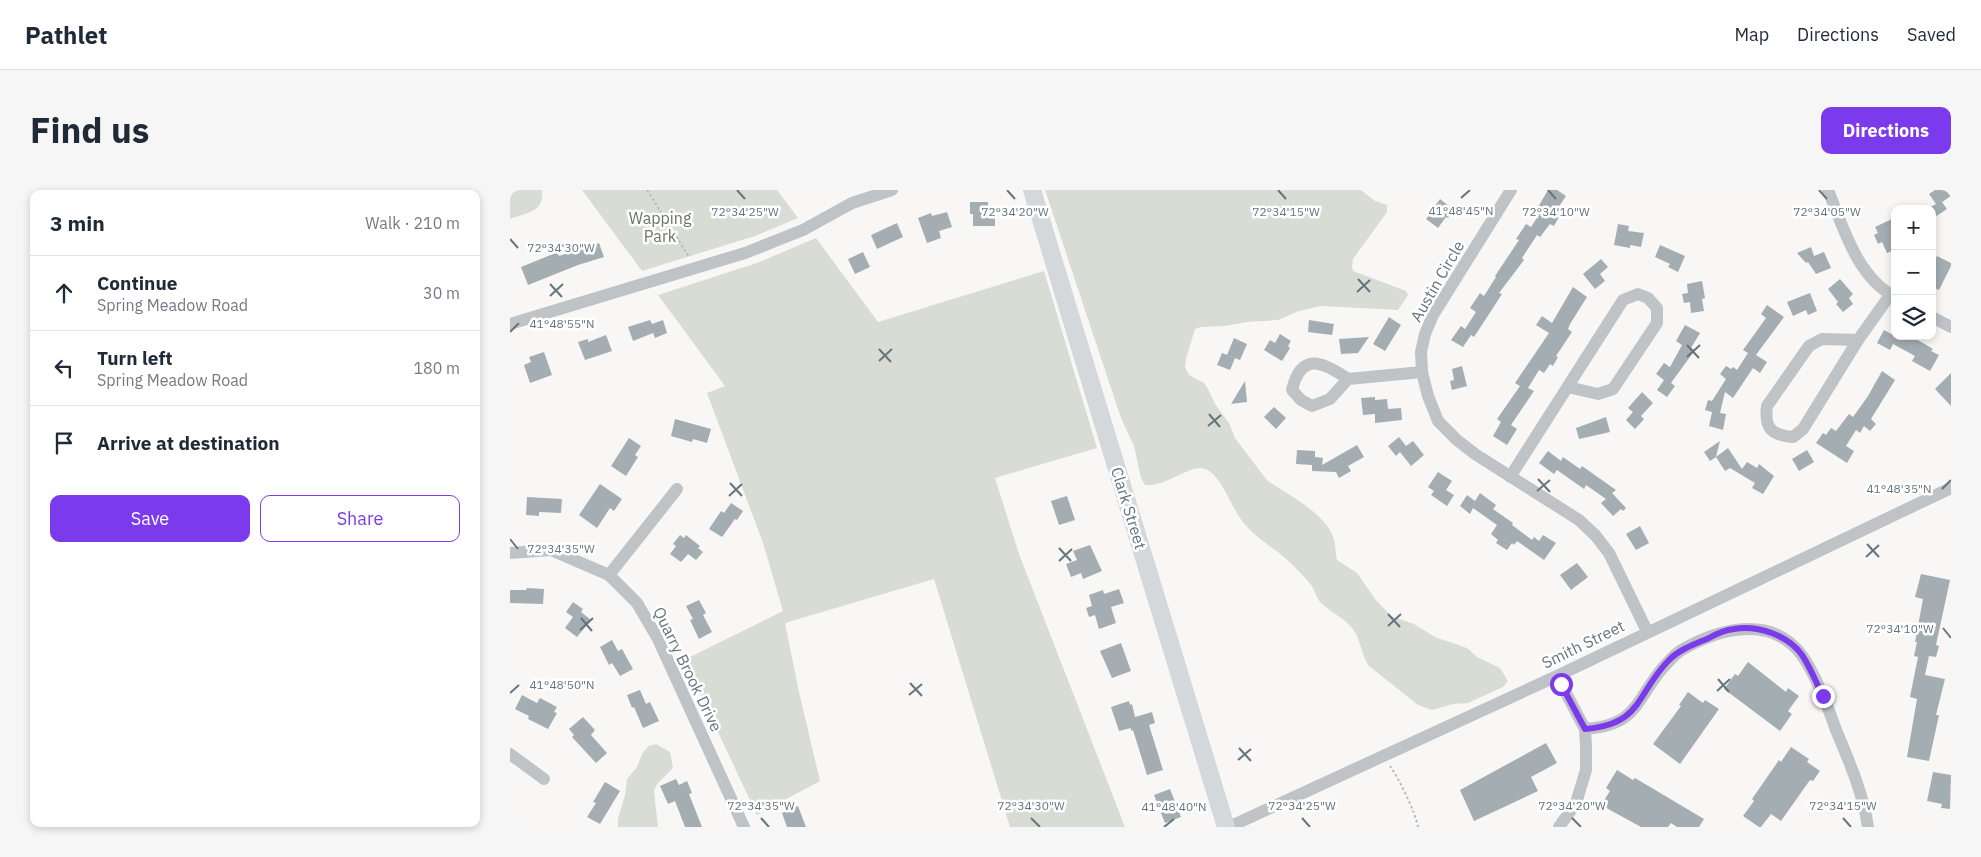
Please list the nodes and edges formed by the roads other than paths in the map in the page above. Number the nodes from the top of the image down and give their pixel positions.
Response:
1 (892, 190) edge
2 (1032, 190) edge
3 (1511, 190) edge
4 (1828, 190) edge
5 (1892, 295) edge
6 (1891, 299) edge
7 (1936, 319) edge
8 (510, 324) edge
9 (1951, 327) edge
10 (1858, 340) junction
11 (1422, 372) junction
12 (1348, 380) dead end
13 (1568, 387) junction
14 (1510, 477) junction
15 (1951, 488) edge
16 (677, 489) dead end
17 (510, 553) edge
18 (609, 575) junction
19 (1646, 632) junction
20 (1557, 676) junction
21 (1585, 729) junction
22 (510, 754) edge
23 (544, 778) dead end
24 (744, 827) edge
25 (1228, 827) edge
26 (1558, 827) edge
27 (1868, 827) edge

1 - 8 street
2 - 25 main road, Clark Street
3 - 11 street, Austin Circle
4 - 5 street
6 - 10 street
7 - 9 street
10 - 10 street
11 - 12 street
11 - 14 street, Austin Circle
13 - 13 street
13 - 14 street
14 - 19 street, Austin Circle
15 - 19 street, Smith Street
16 - 18 street
17 - 18 street, Quarry Brook Drive
18 - 24 street, Quarry Brook Drive
19 - 20 street, Smith Street
20 - 21 street
20 - 25 street, Smith Street
21 - 26 street
21 - 27 street
22 - 23 street

